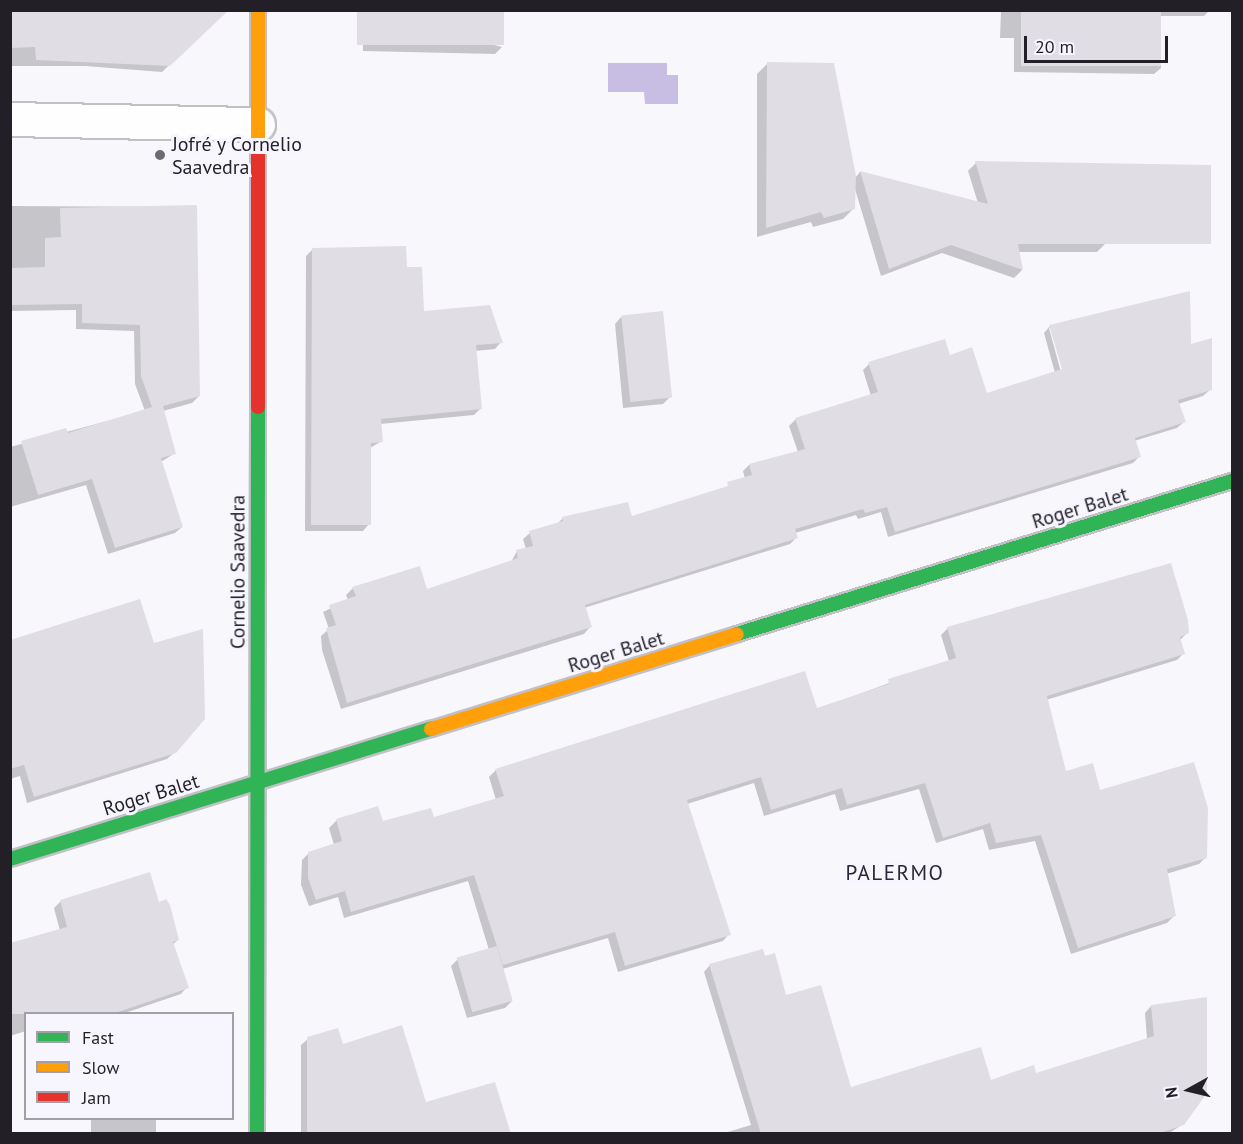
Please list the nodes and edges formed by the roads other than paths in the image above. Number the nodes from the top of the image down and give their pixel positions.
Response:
1 (258, 10) edge
2 (10, 119) edge
3 (258, 124) junction
4 (1233, 481) edge
5 (257, 783) junction
6 (10, 859) edge
7 (256, 1134) edge

1 - 3 street, Cornelio Saavedra
2 - 3 street
3 - 5 street, Cornelio Saavedra
4 - 5 street, Roger Balet
5 - 6 street, Roger Balet
5 - 7 street, Cornelio Saavedra

